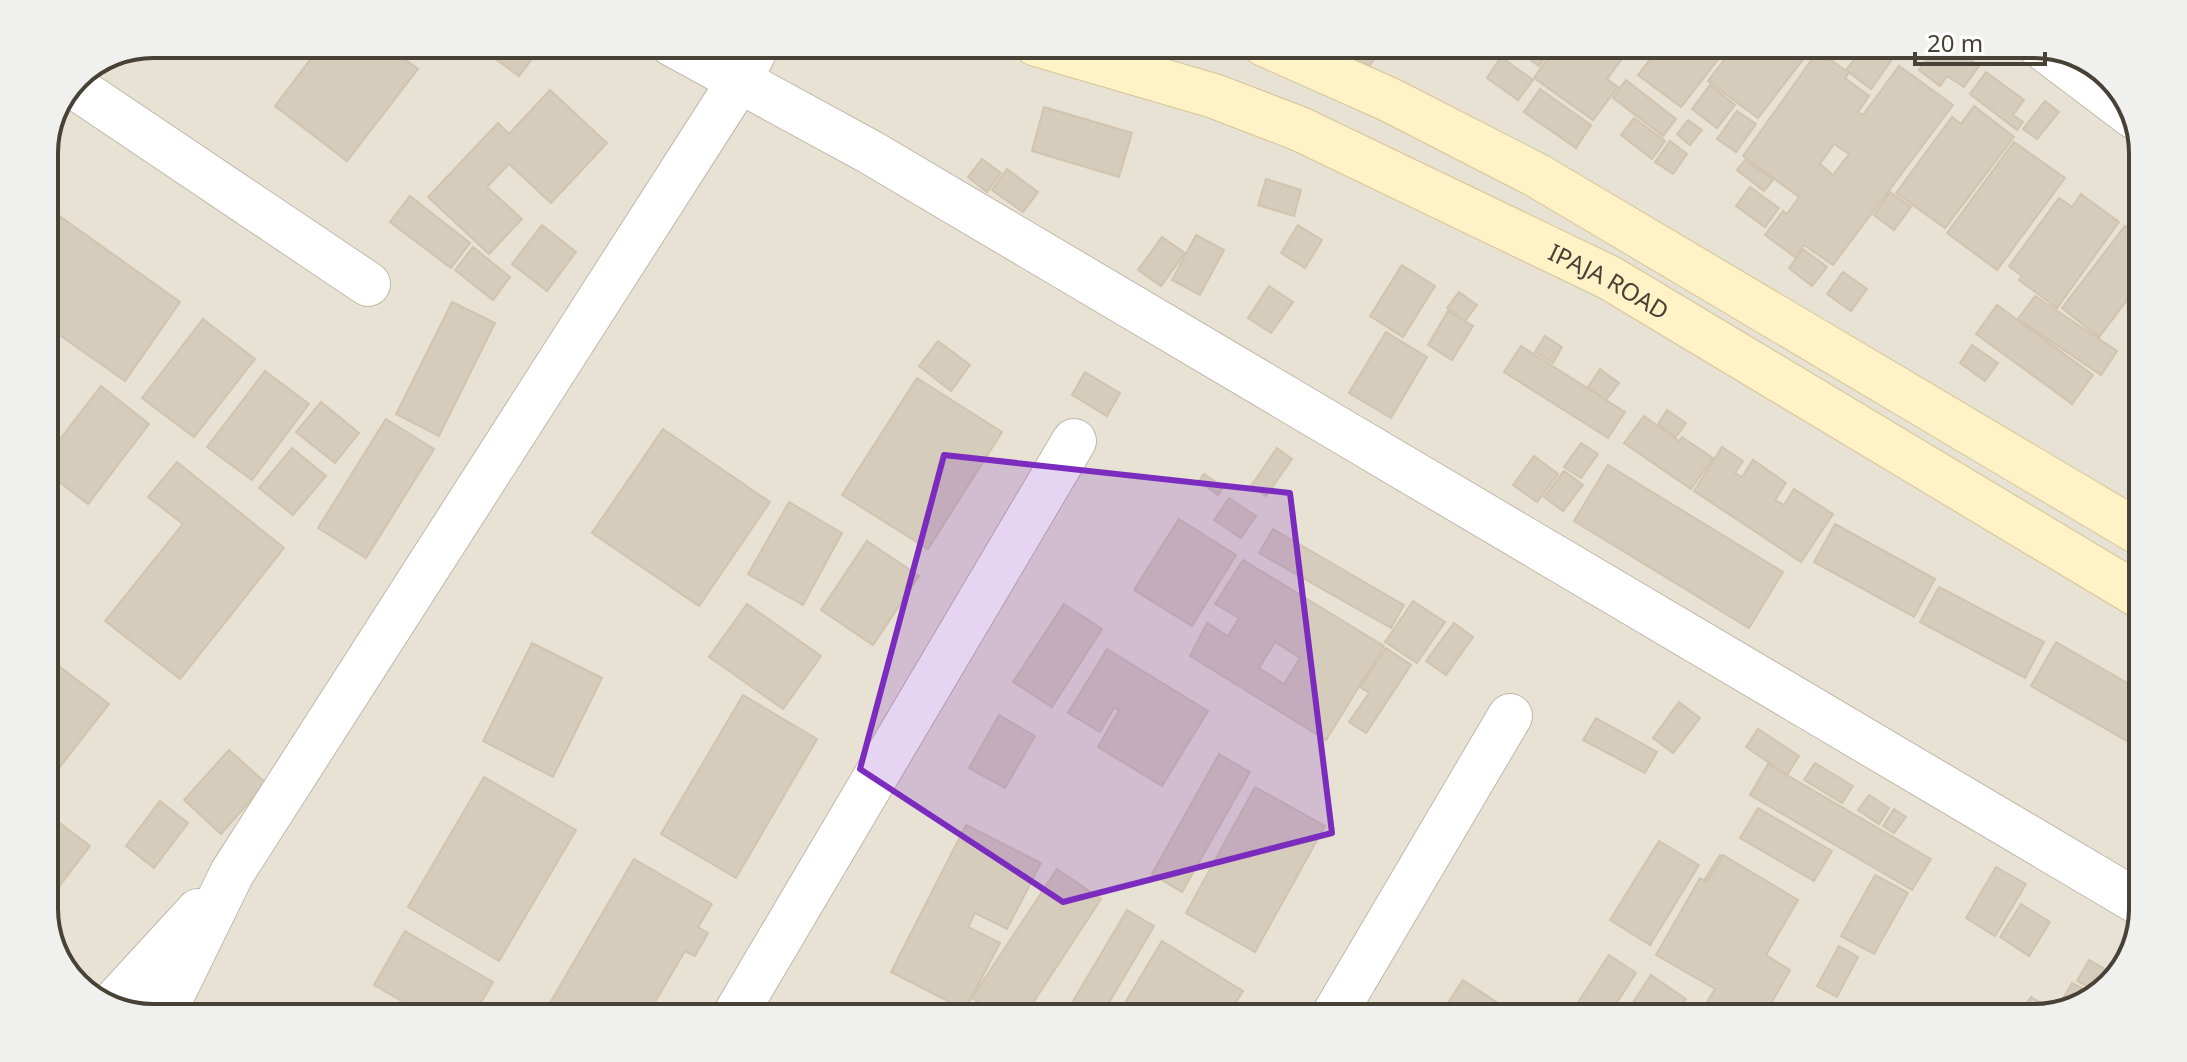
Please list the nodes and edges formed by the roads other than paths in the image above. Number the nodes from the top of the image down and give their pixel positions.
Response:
1 (696, 58) edge
2 (751, 58) edge
3 (1084, 58) edge
4 (1296, 58) edge
5 (2062, 63) edge
6 (738, 83) junction
7 (81, 91) edge
8 (2114, 102) edge
9 (368, 284) dead end
10 (1074, 441) dead end
11 (2129, 527) edge
12 (2129, 590) edge
13 (1510, 716) dead end
14 (232, 873) junction
15 (2129, 897) edge
16 (118, 998) edge
17 (168, 1004) edge
18 (741, 1004) edge
19 (1340, 1004) edge

1 - 6 street
2 - 6 street
3 - 12 main road, IPAJA ROAD
4 - 11 main road
5 - 8 street
6 - 14 street
6 - 15 street
7 - 9 street
10 - 18 street
13 - 19 street
14 - 16 street
14 - 17 street

